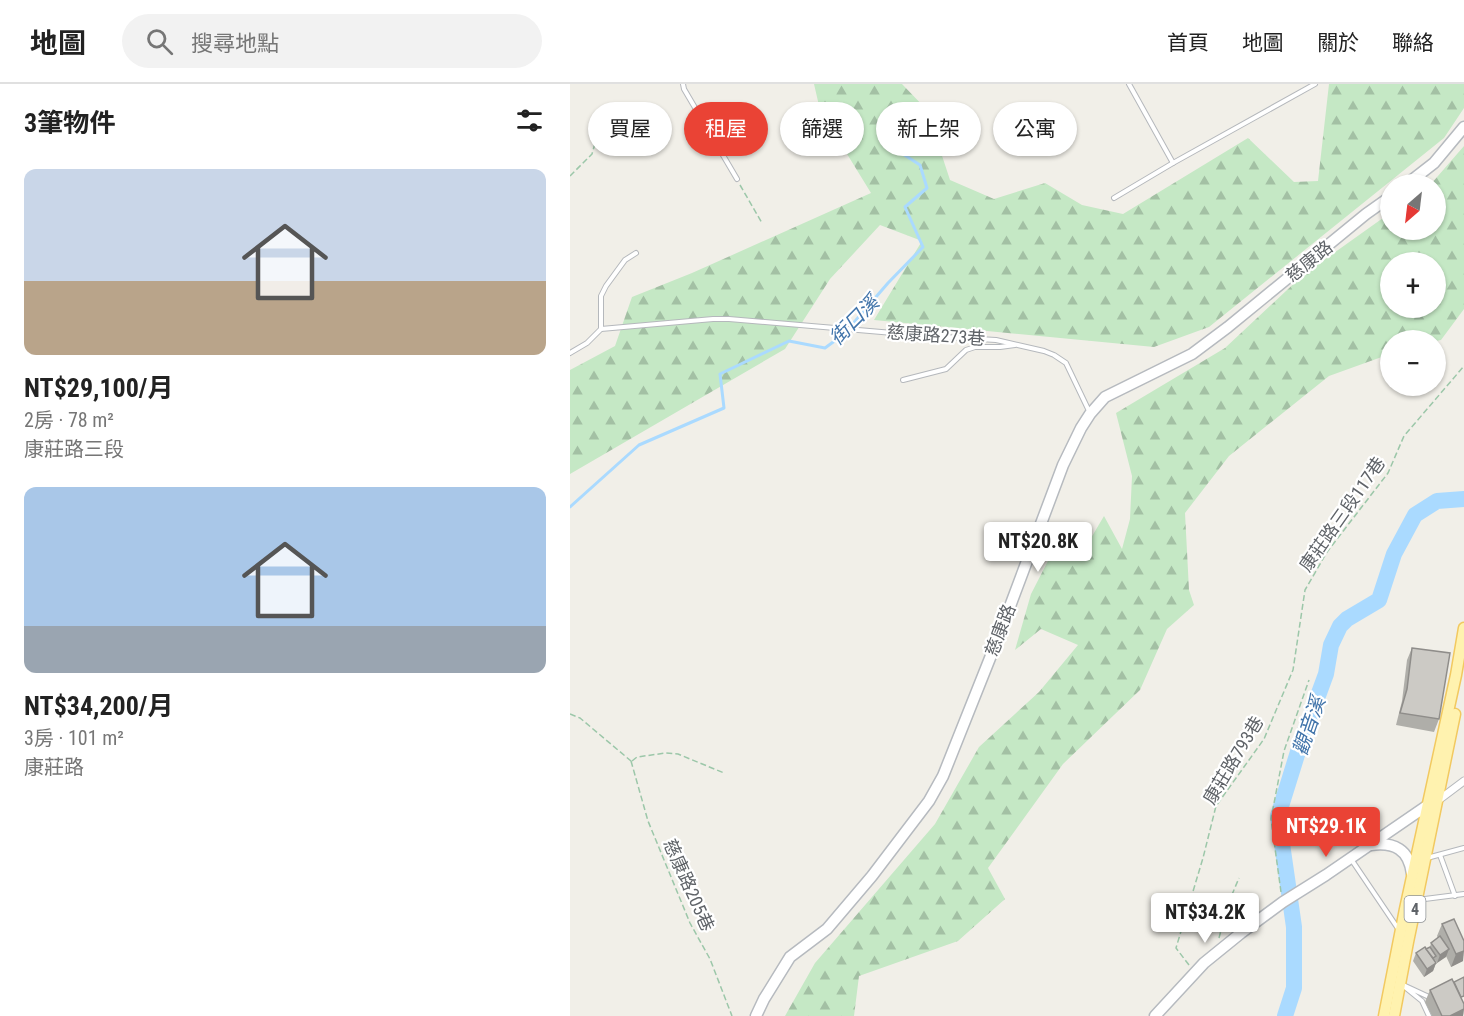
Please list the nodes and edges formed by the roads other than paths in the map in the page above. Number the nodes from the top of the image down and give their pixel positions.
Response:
1 (683, 84) edge
2 (1129, 84) edge
3 (1315, 84) edge
4 (1464, 127) edge
5 (1173, 163) junction
6 (1420, 174) edge
7 (737, 179) road end
8 (1114, 198) dead end
9 (1380, 204) edge
10 (636, 253) dead end
11 (601, 329) junction
12 (1018, 345) junction
13 (570, 353) edge
14 (903, 380) dead end
15 (1090, 414) junction
16 (1464, 628) edge
17 (1464, 673) edge
18 (1464, 781) edge
19 (1432, 803) junction
20 (1370, 845) junction
21 (1464, 848) edge
22 (1440, 855) junction
23 (1425, 858) junction
24 (1351, 859) junction
25 (1412, 875) junction
26 (1464, 894) edge
27 (1455, 896) junction
28 (1417, 900) junction
29 (1400, 932) junction
30 (1401, 984) junction
31 (1438, 993) edge
32 (756, 1016) edge
33 (1155, 1016) edge
34 (1384, 1016) edge
35 (1394, 1016) edge
36 (1429, 1016) edge

1 - 7 lane
2 - 5 lane
3 - 5 lane
4 - 6 street
5 - 8 lane
9 - 15 street, 慈康路
10 - 11 lane
11 - 12 lane, 慈康路273巷
11 - 13 lane
12 - 14 lane
12 - 15 lane, 慈康路273巷
15 - 32 street, 慈康路
16 - 19 main road, 4
17 - 19 main road, 4
18 - 19 street
19 - 20 street
19 - 23 main road, 4
19 - 25 main road, 4
20 - 24 street
20 - 25 street
21 - 22 lane
22 - 23 lane
22 - 27 lane
23 - 28 main road, 4
24 - 29 lane
24 - 33 street
25 - 29 main road, 4
26 - 27 lane
27 - 28 lane
28 - 30 main road, 4
29 - 34 main road, 4
30 - 31 lane
30 - 35 main road, 4
30 - 36 lane

